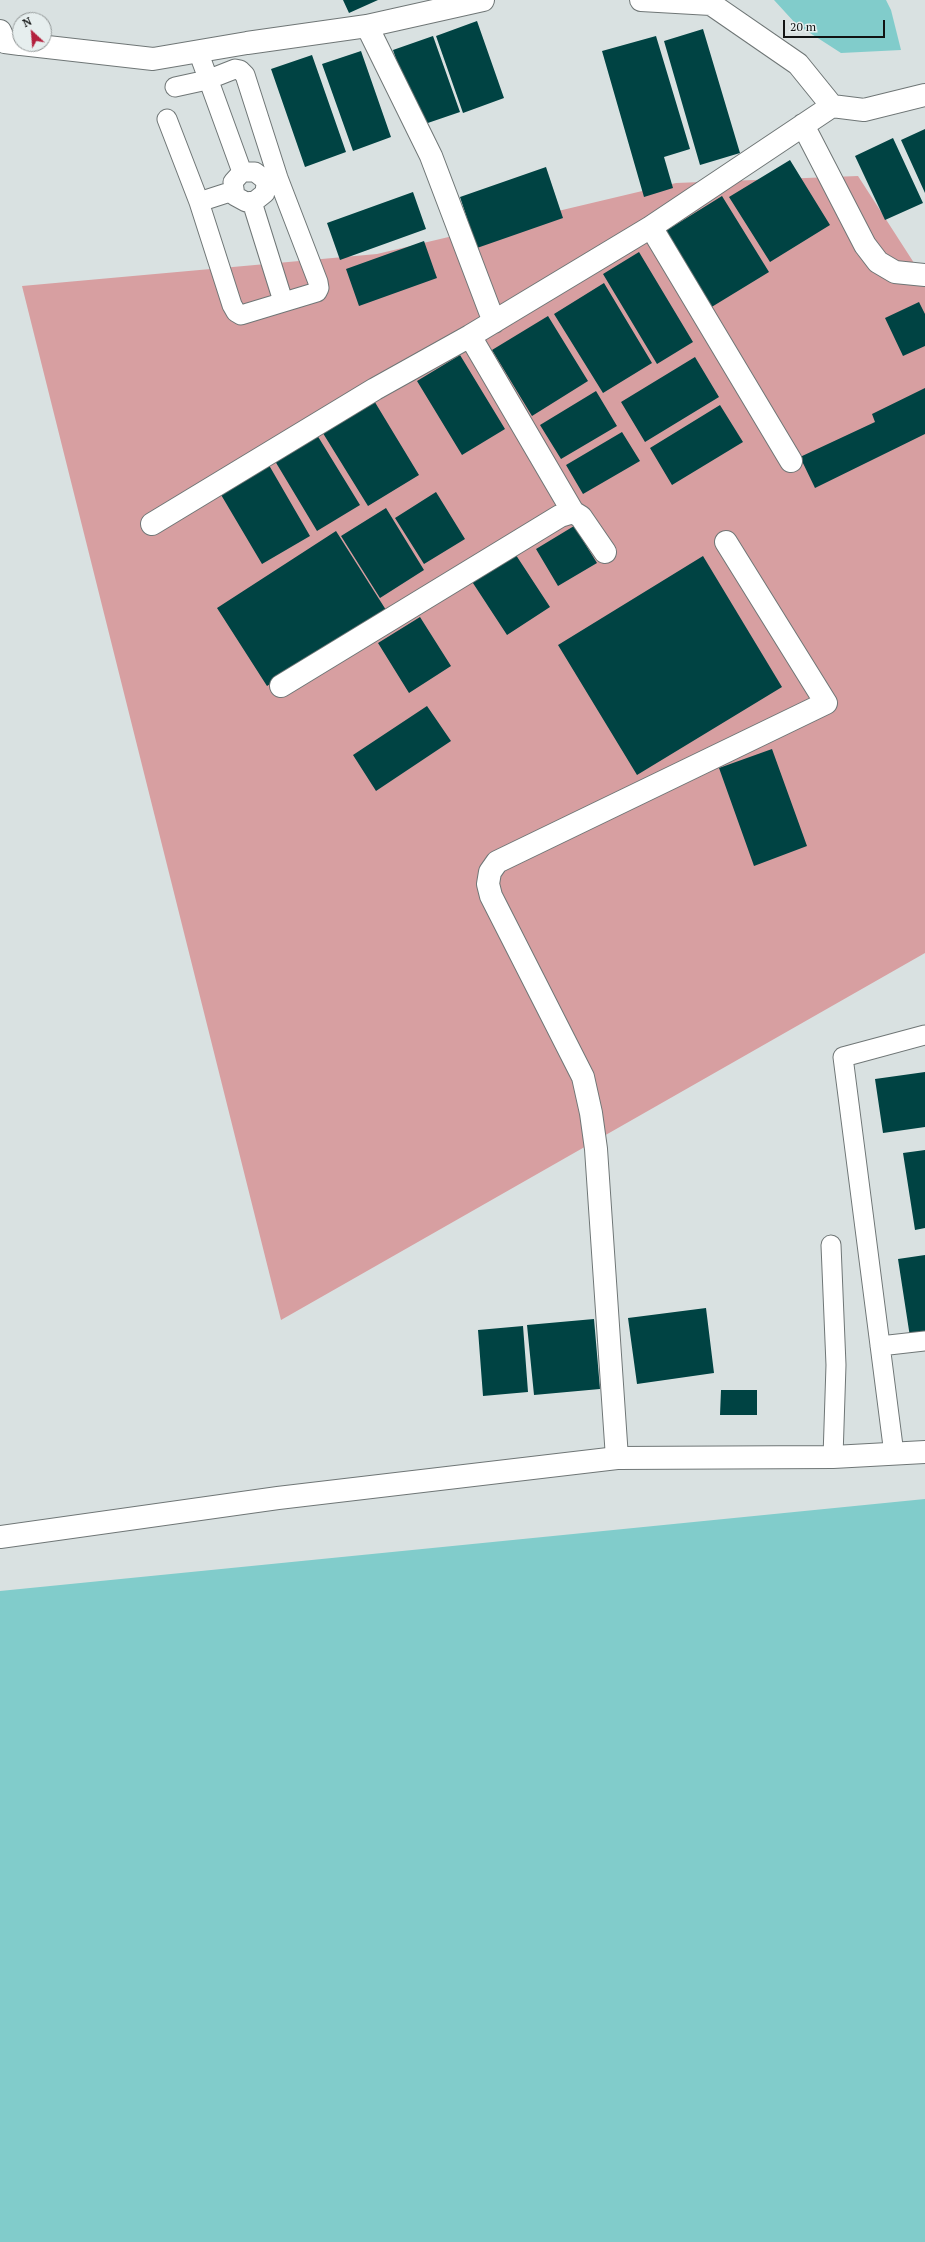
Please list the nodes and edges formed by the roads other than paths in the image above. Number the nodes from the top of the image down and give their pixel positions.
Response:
1 (483, 0) edge
2 (641, 0) edge
3 (367, 26) junction
4 (9, 41) edge
5 (198, 51) junction
6 (207, 80) junction
7 (175, 88) dead end
8 (925, 95) edge
9 (832, 106) junction
10 (167, 119) dead end
11 (803, 125) junction
12 (242, 172) junction
13 (272, 181) junction
14 (233, 191) junction
15 (200, 202) junction
16 (252, 202) junction
17 (651, 227) junction
18 (925, 275) edge
19 (283, 301) junction
20 (494, 322) junction
21 (470, 336) junction
22 (791, 461) dead end
23 (573, 512) junction
24 (152, 524) dead end
25 (726, 542) dead end
26 (605, 552) dead end
27 (281, 686) dead end
28 (925, 1035) edge
29 (831, 1245) dead end
30 (925, 1341) edge
31 (880, 1346) junction
32 (925, 1452) edge
33 (894, 1454) junction
34 (833, 1457) junction
35 (617, 1458) junction
36 (0, 1537) edge

1 - 3 street
2 - 9 street
3 - 5 street
3 - 20 street
4 - 5 street
5 - 6 lane
6 - 7 lane
6 - 12 lane
6 - 13 lane
8 - 9 street
9 - 11 street
10 - 15 lane
11 - 17 street
11 - 18 street
12 - 13 lane
12 - 14 lane
13 - 16 lane
13 - 19 lane
14 - 15 lane
14 - 16 lane
15 - 19 lane
16 - 19 lane
17 - 20 street
17 - 22 street
20 - 21 street
21 - 23 street
21 - 24 street
23 - 26 street
23 - 27 street
25 - 35 street
28 - 31 lane
29 - 34 lane
30 - 31 lane
31 - 33 lane
32 - 33 street
33 - 34 street
34 - 35 street
35 - 36 street

